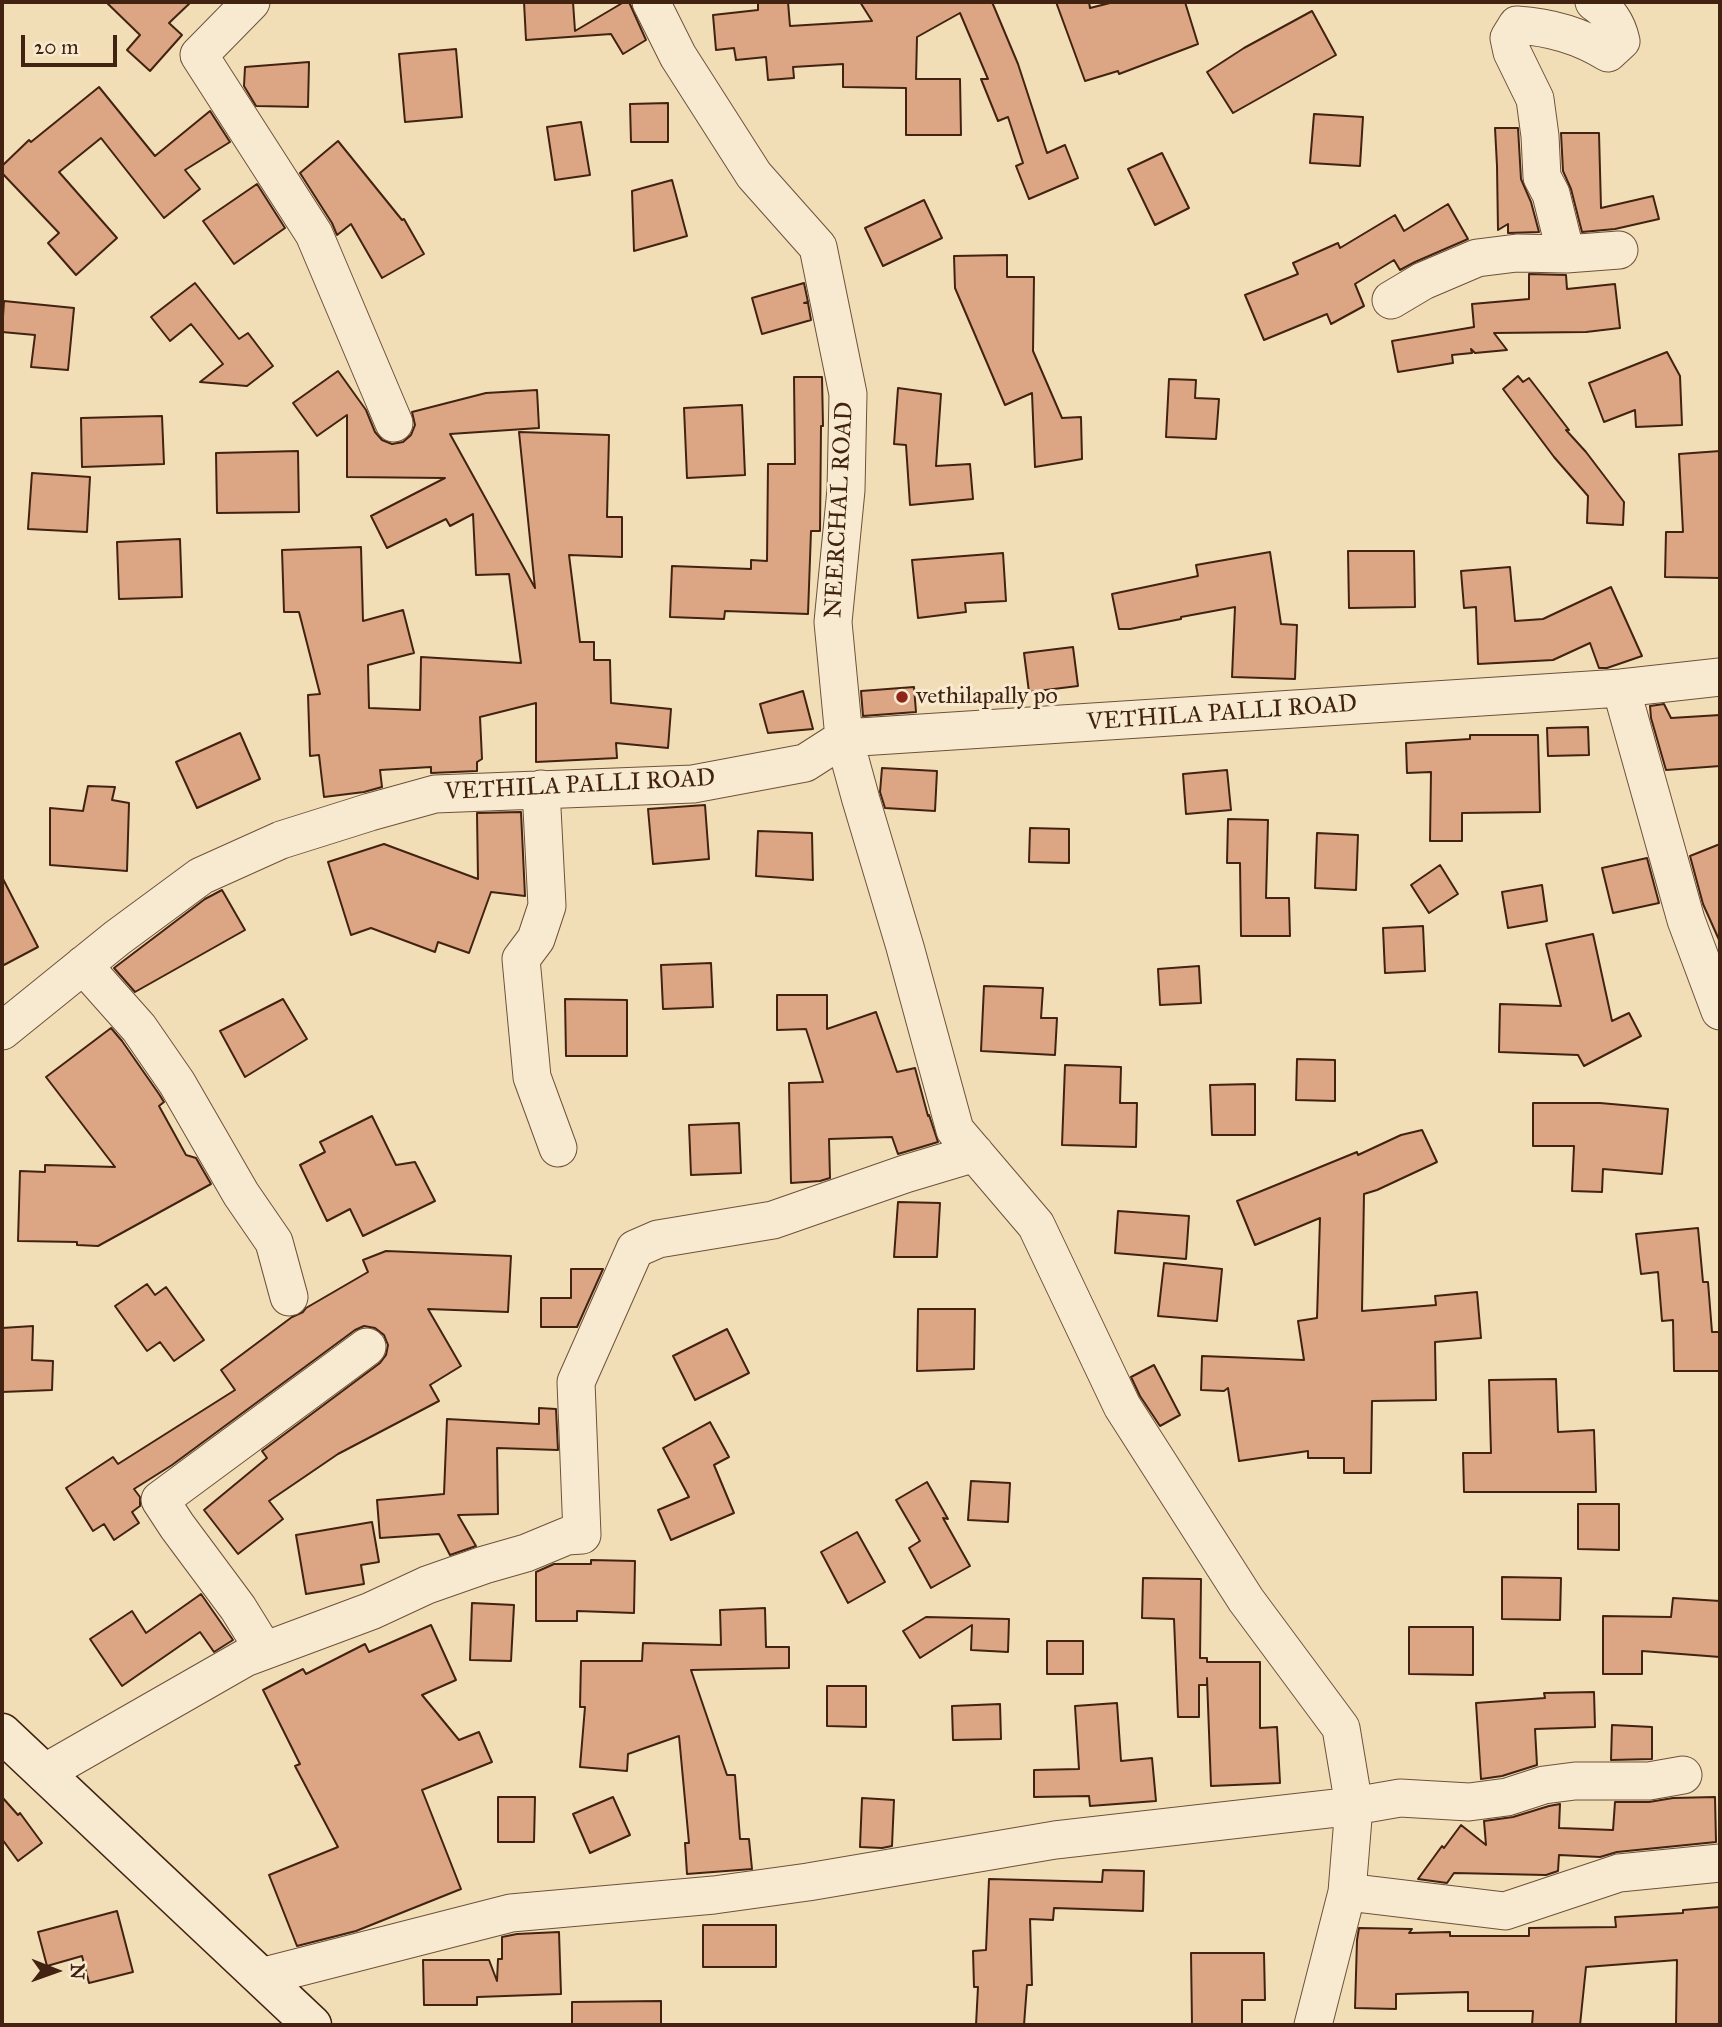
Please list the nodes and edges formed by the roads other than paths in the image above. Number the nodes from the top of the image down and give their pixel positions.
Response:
1 (251, 2) edge
2 (651, 2) edge
3 (1594, 2) edge
4 (1619, 250) dead end
5 (1566, 254) junction
6 (1391, 300) dead end
7 (394, 423) dead end
8 (1720, 677) edge
9 (1621, 688) junction
10 (844, 738) junction
11 (541, 789) junction
12 (83, 965) junction
13 (1720, 1011) edge
14 (2, 1030) edge
15 (558, 1147) dead end
16 (975, 1153) junction
17 (289, 1297) dead end
18 (367, 1348) dead end
19 (264, 1650) junction
20 (2, 1733) edge
21 (44, 1773) junction
22 (1683, 1775) dead end
23 (1354, 1806) junction
24 (1720, 1863) edge
25 (1347, 1892) junction
26 (261, 1978) junction
27 (312, 2025) edge
28 (1313, 2025) edge

1 - 7 street
2 - 10 street, NEERCHAL ROAD
3 - 5 street
4 - 5 street
5 - 6 street
8 - 9 street, VETHILA PALLI ROAD
9 - 10 street, VETHILA PALLI ROAD
9 - 13 street
10 - 11 street, VETHILA PALLI ROAD
10 - 16 street, NEERCHAL ROAD
11 - 12 street, VETHILA PALLI ROAD
11 - 15 street
12 - 14 street, VETHILA PALLI ROAD
12 - 17 street
16 - 19 street
16 - 23 street, NEERCHAL ROAD
18 - 19 street
19 - 21 street
20 - 21 street
21 - 26 street
22 - 23 street
23 - 25 street, NEERCHAL ROAD
23 - 26 street
24 - 25 street
25 - 28 street, NEERCHAL ROAD
26 - 27 street

